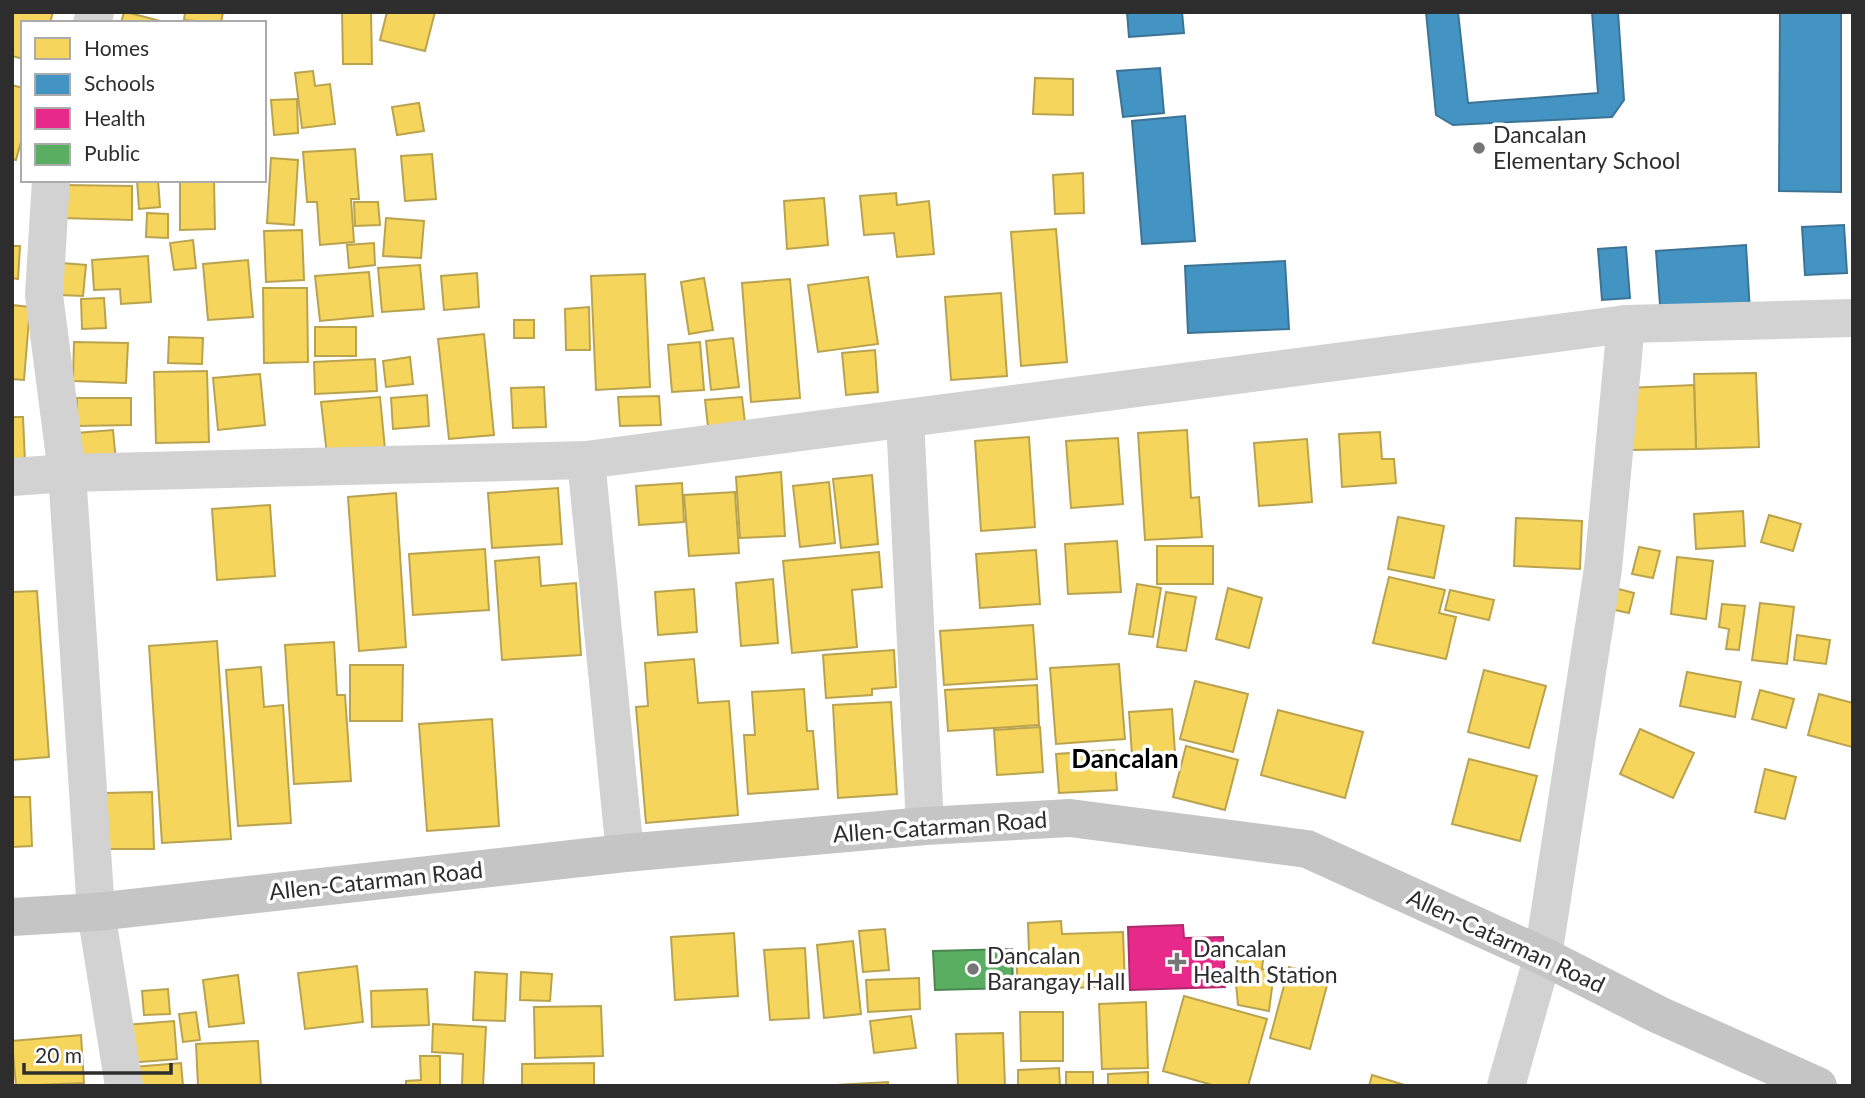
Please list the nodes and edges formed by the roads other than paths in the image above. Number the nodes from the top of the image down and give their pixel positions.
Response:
1 (51, 182) edge
2 (1853, 318) edge
3 (1626, 324) junction
4 (905, 419) junction
5 (586, 460) junction
6 (67, 473) junction
7 (12, 478) edge
8 (925, 826) junction
9 (625, 853) junction
10 (96, 912) junction
11 (12, 917) edge
12 (1543, 956) junction
13 (124, 1086) edge
14 (1506, 1086) edge
15 (1818, 1086) edge

1 - 6 street
2 - 3 street
3 - 4 street
3 - 12 street
4 - 5 street
4 - 8 street
5 - 6 street
5 - 9 street
6 - 7 street
6 - 10 street
8 - 9 main road, Allen-Catarman Road
8 - 12 main road, Allen-Catarman Road
9 - 10 main road, Allen-Catarman Road
10 - 11 main road, Allen-Catarman Road
10 - 13 street
12 - 14 street
12 - 15 main road, Allen-Catarman Road

